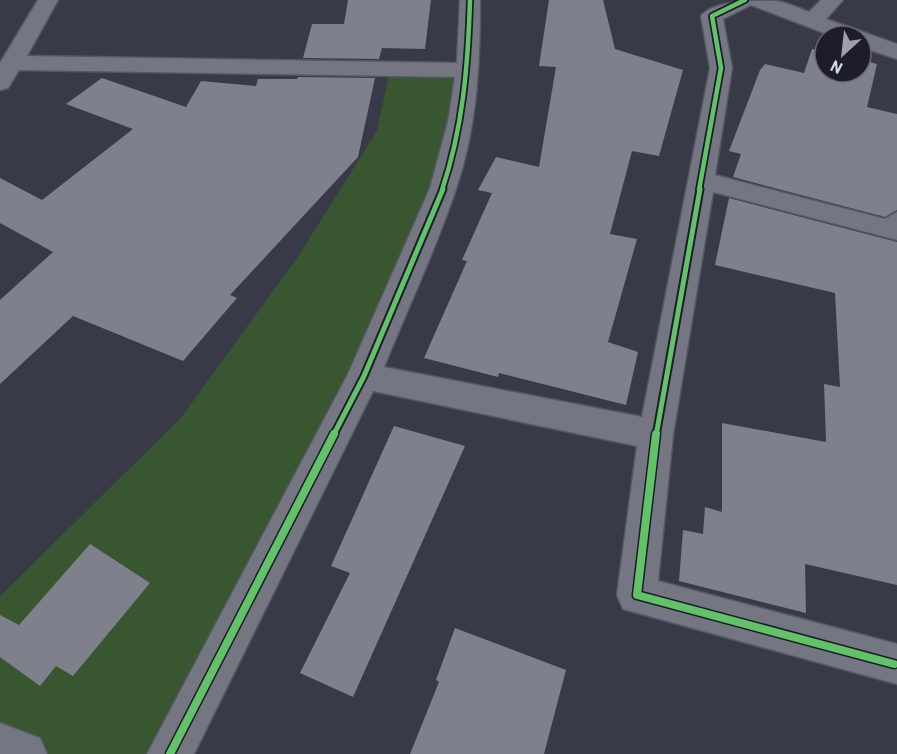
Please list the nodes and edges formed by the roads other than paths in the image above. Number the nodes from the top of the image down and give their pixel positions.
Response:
1 (48, 0) edge
2 (470, 0) edge
3 (745, 0) edge
4 (757, 0) edge
5 (833, 0) edge
6 (811, 22) junction
7 (817, 24) edge
8 (873, 43) edge
9 (897, 52) edge
10 (12, 63) junction
11 (468, 70) junction
12 (0, 83) edge
13 (702, 180) junction
14 (897, 222) edge
15 (364, 376) junction
16 (656, 435) junction
17 (894, 664) dead end
18 (0, 745) edge
19 (24, 754) edge
20 (170, 754) edge

1 - 10 street
2 - 11 street
3 - 13 street
4 - 6 street
5 - 6 street
6 - 7 street
8 - 9 street
10 - 11 street
10 - 12 street
11 - 15 street
13 - 14 street
13 - 16 street
15 - 16 street
15 - 20 street
16 - 17 street
18 - 19 street

